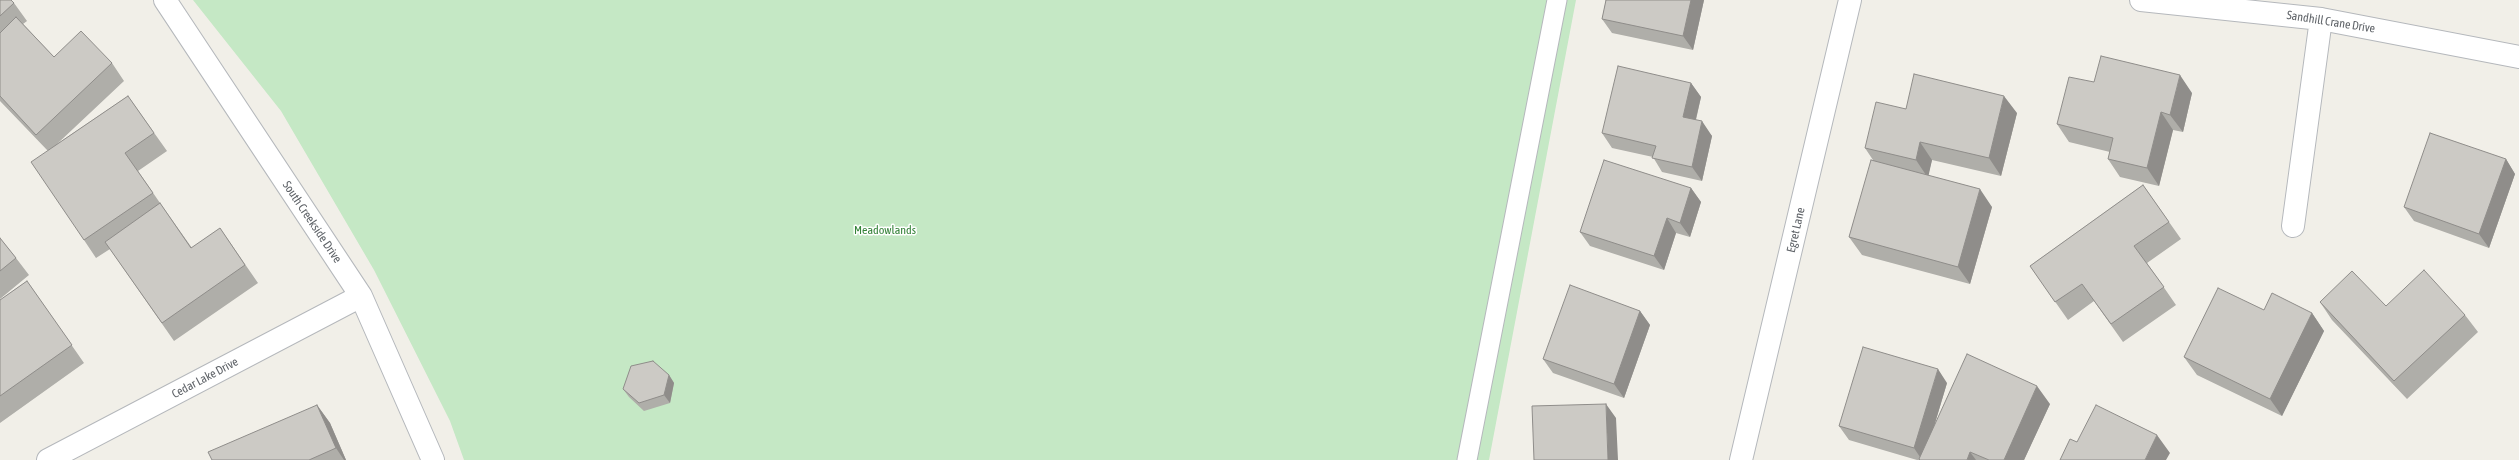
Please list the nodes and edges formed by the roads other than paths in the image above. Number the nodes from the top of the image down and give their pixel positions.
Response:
1 (165, 0) edge
2 (1557, 0) edge
3 (1850, 0) edge
4 (2141, 0) edge
5 (2321, 19) junction
6 (2519, 57) edge
7 (2293, 226) dead end
8 (361, 296) junction
9 (48, 460) edge
10 (433, 460) edge
11 (1467, 460) edge
12 (1741, 460) edge

1 - 8 street, South Creekside Drive
2 - 11 lane
3 - 12 street, Egret Lane
4 - 5 street, Sandhill Crane Drive
5 - 6 street, Sandhill Crane Drive
5 - 7 street
8 - 9 street, Cedar Lake Drive
8 - 10 street, South Creekside Drive

